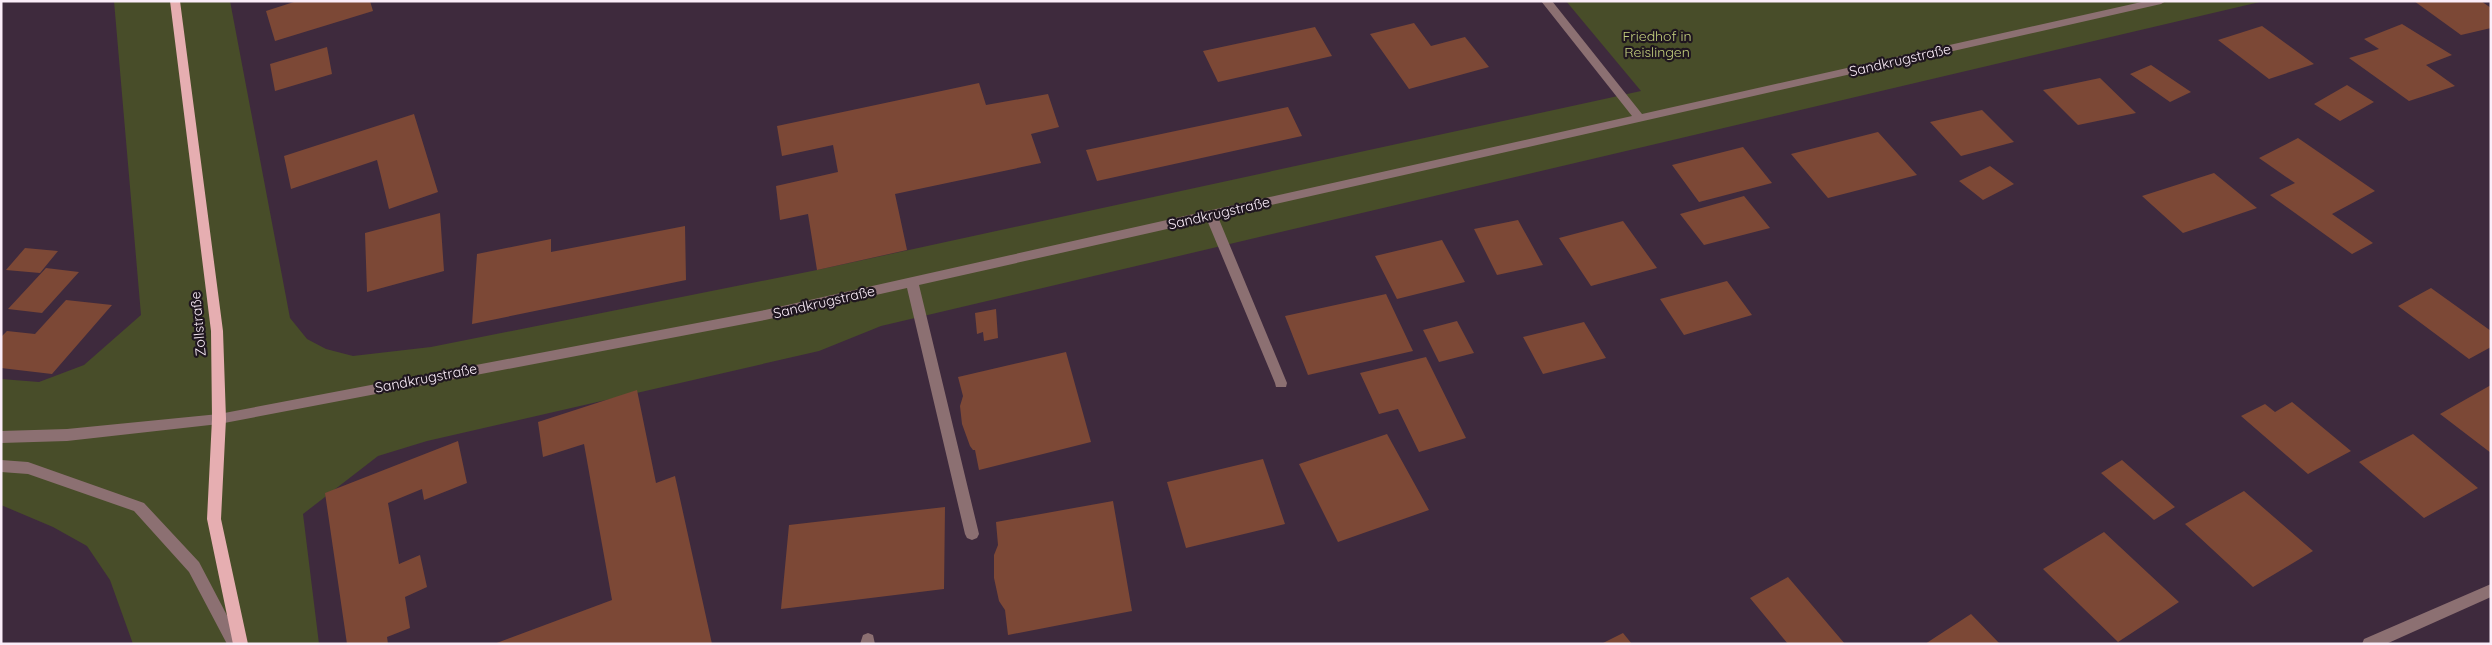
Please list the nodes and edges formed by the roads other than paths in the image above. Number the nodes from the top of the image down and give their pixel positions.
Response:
1 (175, 1) edge
2 (1546, 1) edge
3 (2161, 1) edge
4 (1638, 117) junction
5 (1212, 214) junction
6 (912, 282) junction
7 (1281, 383) dead end
8 (219, 419) junction
9 (1, 436) edge
10 (1, 466) edge
11 (972, 534) dead end
12 (2491, 590) edge
13 (235, 644) edge
14 (241, 644) edge
15 (2369, 644) edge

1 - 8 main road, Zollstraße
2 - 4 street
3 - 4 street, Sandkrugstraße
4 - 5 street, Sandkrugstraße
5 - 6 street, Sandkrugstraße
5 - 7 street
6 - 8 street, Sandkrugstraße
6 - 11 street
8 - 9 street, Sandkrugstraße
8 - 14 main road, Zollstraße
10 - 13 street
12 - 15 street

